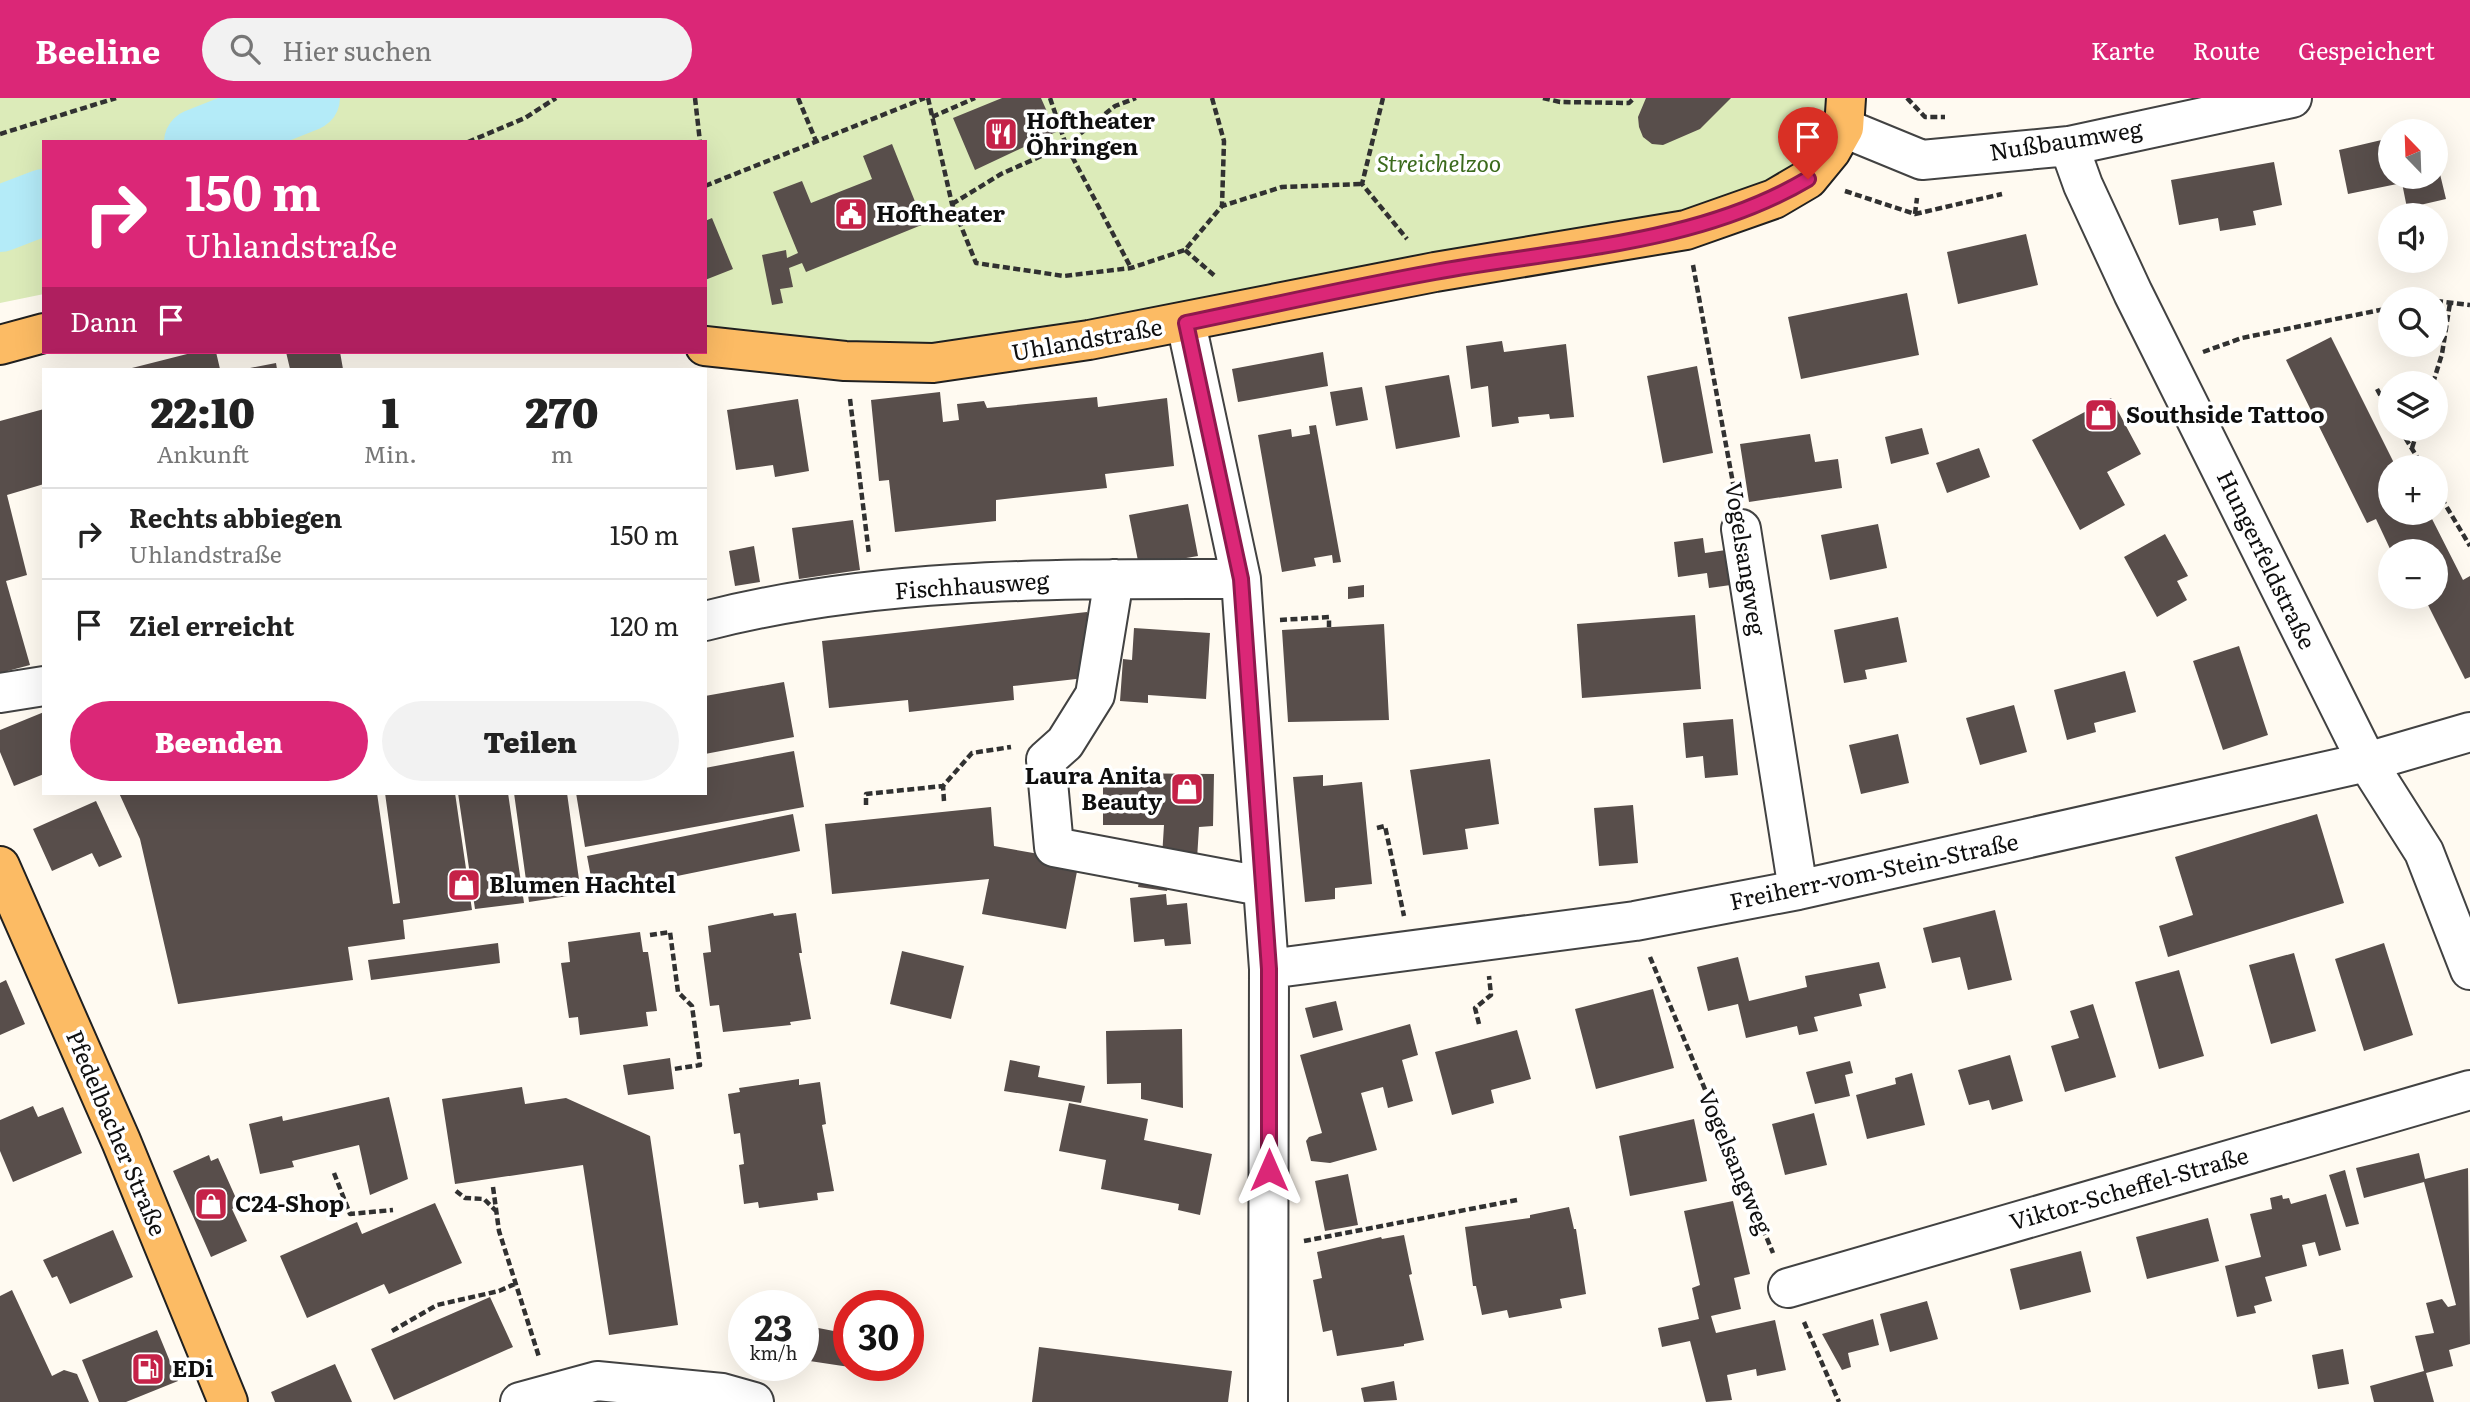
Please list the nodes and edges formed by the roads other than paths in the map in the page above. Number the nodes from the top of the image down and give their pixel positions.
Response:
1 (2292, 98) edge
2 (1845, 113) edge
3 (2069, 146) junction
4 (1186, 323) junction
5 (42, 334) edge
6 (0, 345) edge
7 (707, 346) edge
8 (1741, 529) road end
9 (1114, 579) junction
10 (1241, 579) junction
11 (707, 620) edge
12 (42, 686) edge
13 (0, 692) edge
14 (2470, 732) edge
15 (2367, 762) junction
16 (0, 866) edge
17 (1261, 886) junction
18 (1798, 890) junction
19 (1269, 969) junction
20 (2470, 970) edge
21 (2470, 1090) edge
22 (1788, 1288) road end
23 (534, 1397) edge
24 (228, 1402) edge
25 (754, 1402) edge
26 (1268, 1402) edge

1 - 3 street, Nußbaumweg
2 - 3 street, Nußbaumweg
2 - 4 main road, Uhlandstraße
3 - 15 street, Hungerfeldstraße
4 - 7 main road, Uhlandstraße
4 - 10 street
5 - 6 main road
8 - 18 street, Vogelsangweg
9 - 10 street, Fischhausweg
9 - 11 street, Fischhausweg
9 - 17 street
10 - 17 street
12 - 13 street
14 - 15 street, Freiherr-vom-Stein-Straße
15 - 18 street, Freiherr-vom-Stein-Straße
15 - 20 street, Hungerfeldstraße
16 - 24 main road, Pfedelbacher Straße
17 - 19 street
18 - 19 street, Freiherr-vom-Stein-Straße
19 - 26 street
21 - 22 street, Viktor-Scheffel-Straße
23 - 25 street

